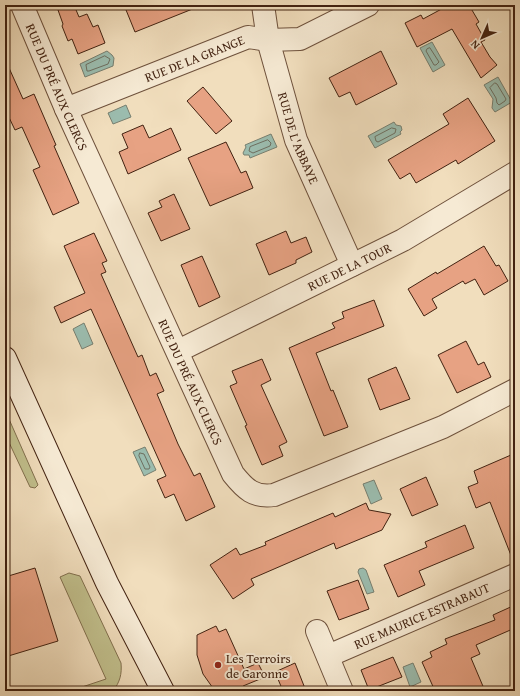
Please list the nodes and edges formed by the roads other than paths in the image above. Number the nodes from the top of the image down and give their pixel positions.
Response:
1 (22, 5) edge
2 (263, 5) edge
3 (368, 5) edge
4 (268, 40) junction
5 (66, 109) junction
6 (515, 173) edge
7 (352, 265) junction
8 (178, 351) junction
9 (5, 358) edge
10 (515, 390) edge
11 (515, 575) edge
12 (112, 592) junction
13 (317, 631) dead end
14 (328, 656) junction
15 (147, 691) edge
16 (163, 691) edge
17 (342, 691) edge

1 - 5 street, RUE DU PRÉ AUX CLERCS
2 - 4 street, RUE DE L'ABBAYE
3 - 4 street, RUE DE LA GRANGE
4 - 5 street, RUE DE LA GRANGE
4 - 7 street, RUE DE L'ABBAYE
5 - 8 street, RUE DU PRÉ AUX CLERCS
6 - 7 street, RUE DE LA TOUR
7 - 8 street, RUE DE LA TOUR
8 - 10 street, RUE DU PRÉ AUX CLERCS
9 - 12 street
11 - 14 street, RUE MAURICE ESTRABAUT
12 - 15 street
12 - 16 street
13 - 14 street
14 - 17 street

